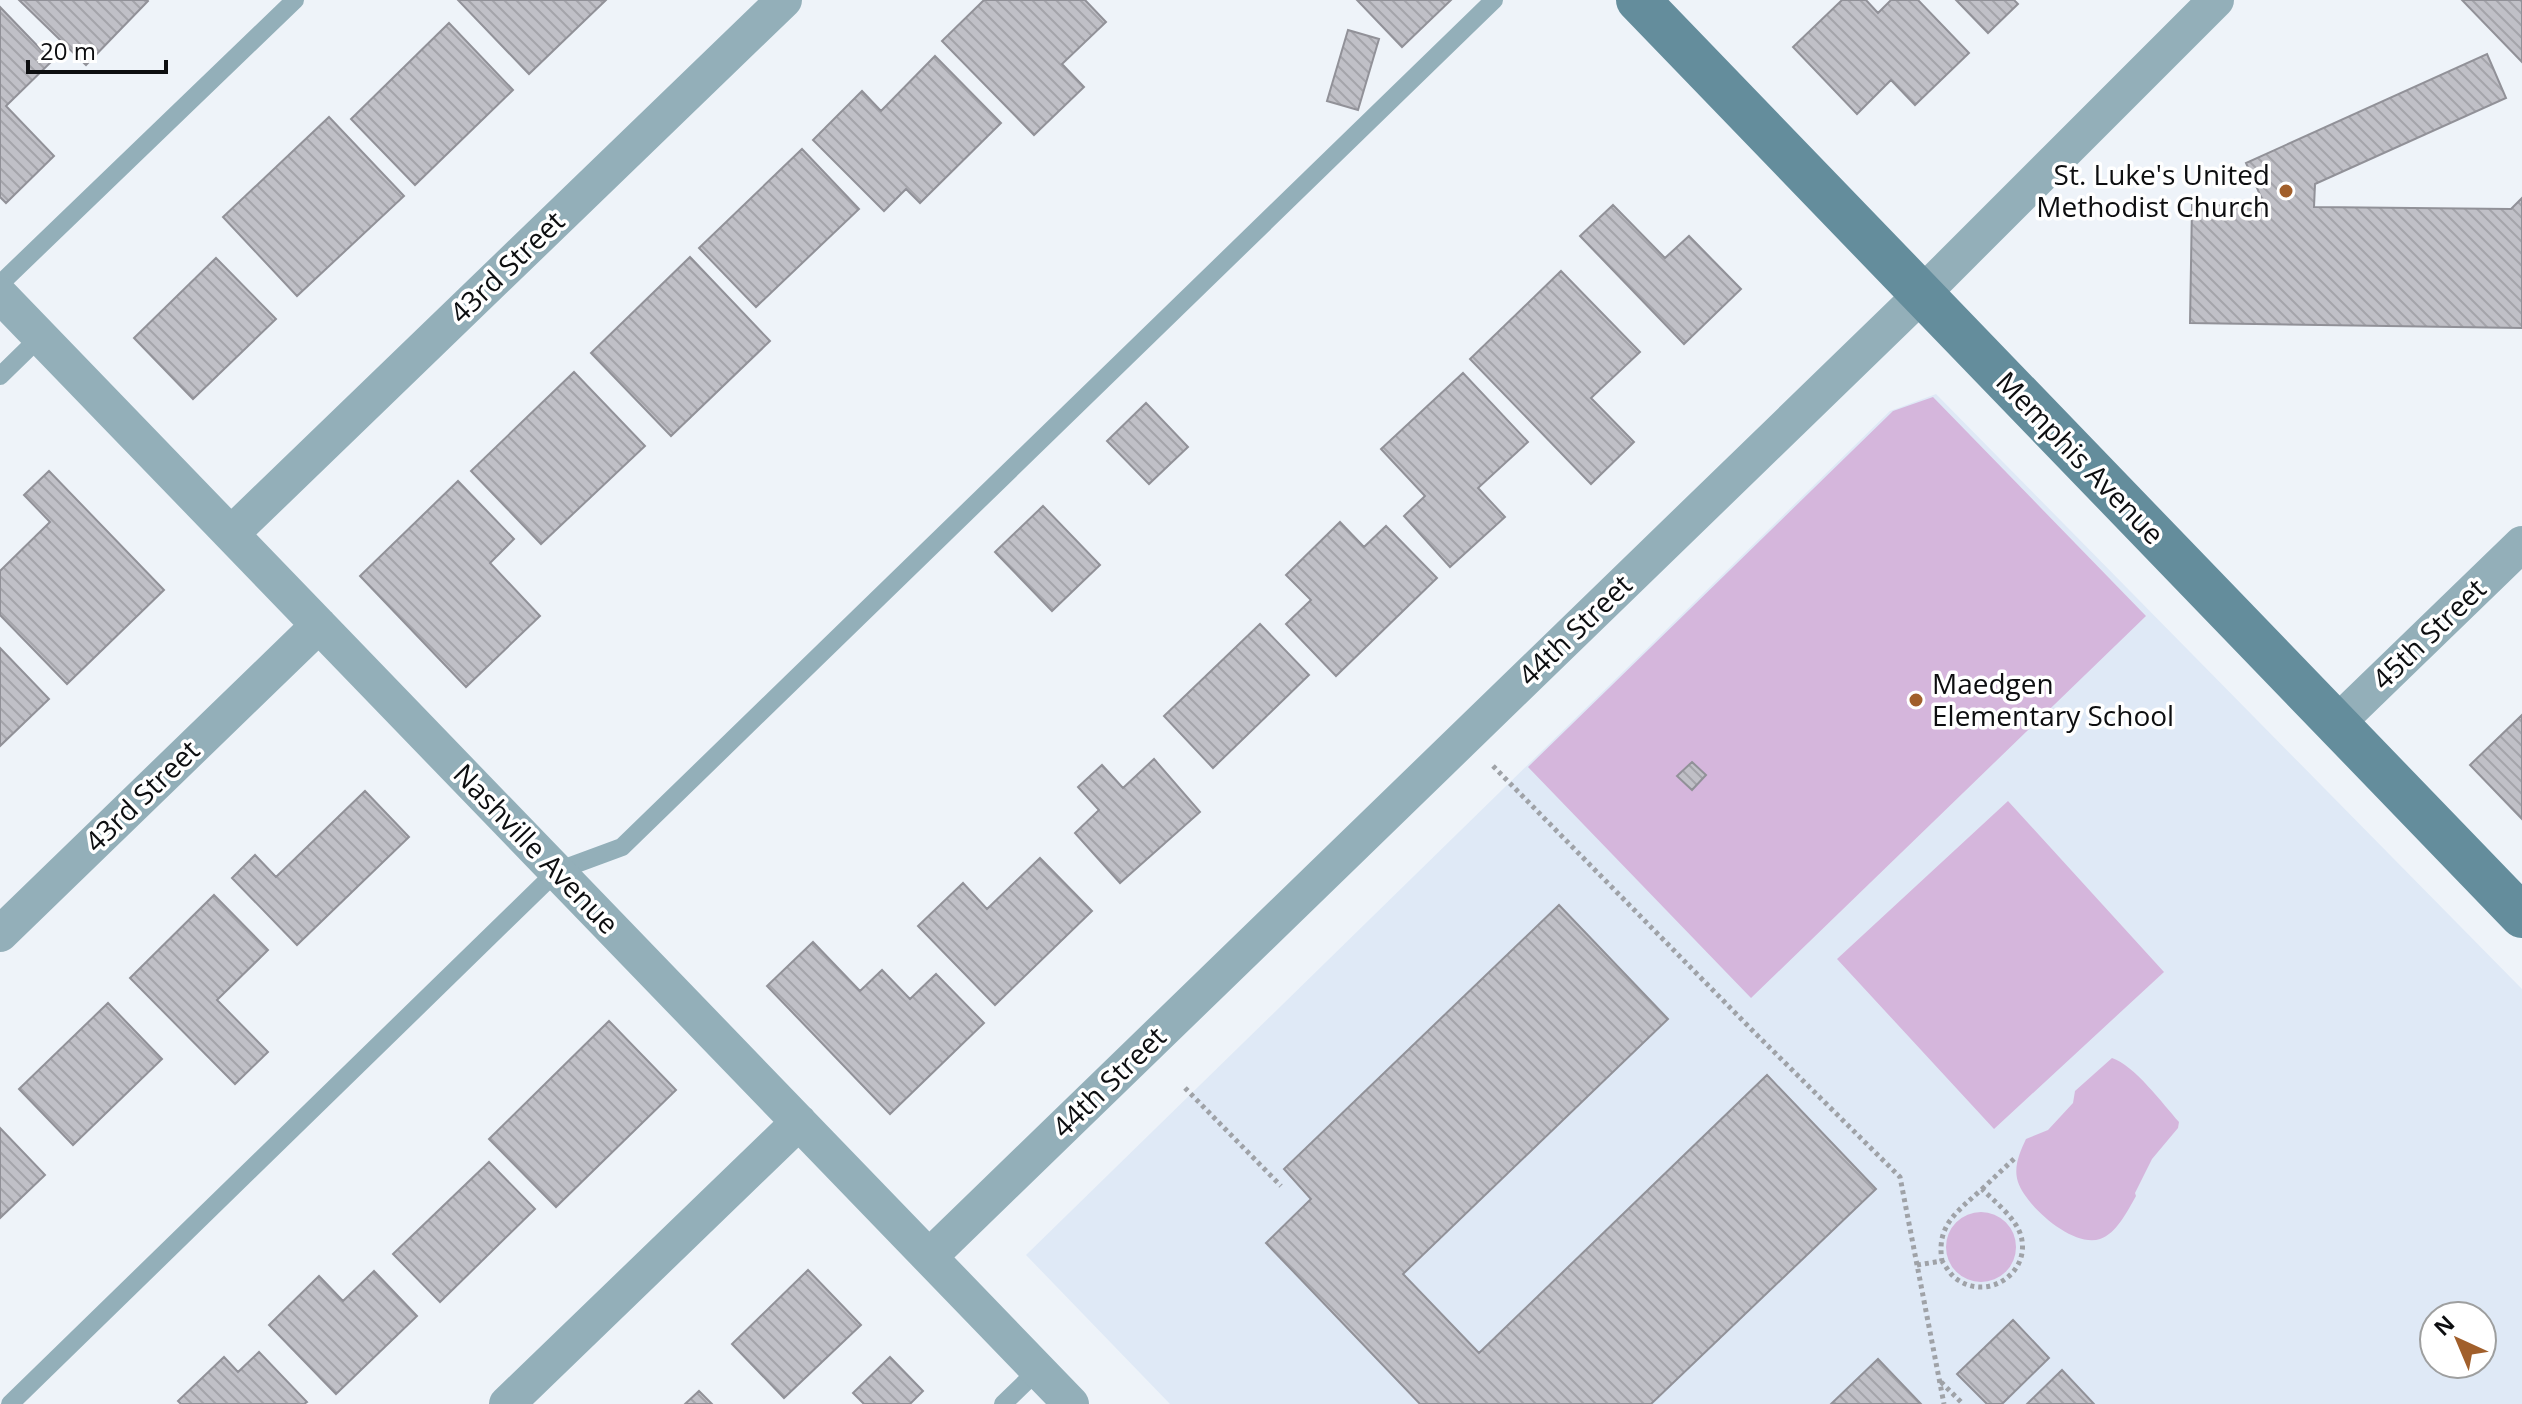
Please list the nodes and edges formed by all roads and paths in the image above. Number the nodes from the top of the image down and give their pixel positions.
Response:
1 (295, 0) edge
2 (784, 0) edge
3 (1494, 0) edge
4 (1638, 0) edge
5 (2216, 0) edge
6 (0, 284) edge
7 (1922, 294) junction
8 (0, 295) edge
9 (40, 337) junction
10 (0, 376) edge
11 (231, 534) junction
12 (2522, 544) edge
13 (319, 625) junction
14 (2336, 724) junction
15 (1463, 739) junction
16 (557, 871) junction
17 (2522, 916) edge
18 (0, 934) edge
19 (1185, 1088) dead end
20 (799, 1122) junction
21 (2016, 1157) dead end
22 (1281, 1186) dead end
23 (1982, 1189) junction
24 (929, 1257) junction
25 (1942, 1261) junction
26 (1917, 1265) junction
27 (1038, 1370) junction
28 (1939, 1380) junction
29 (10, 1404) edge
30 (507, 1404) edge
31 (1003, 1404) edge
32 (1071, 1404) edge
33 (1944, 1404) edge
34 (1963, 1404) edge

1 - 6 lane
2 - 11 street, 43rd Street
3 - 16 lane
4 - 7 street, Memphis Avenue
5 - 7 street, 44th Street
7 - 14 street, Memphis Avenue
7 - 15 street, 44th Street
8 - 9 street, Nashville Avenue
9 - 10 lane
9 - 11 street, Nashville Avenue
11 - 13 street, Nashville Avenue
12 - 14 street, 45th Street
13 - 16 street, Nashville Avenue
13 - 18 street, 43rd Street
14 - 17 street, Memphis Avenue
15 - 24 street, 44th Street
15 - 26 path
16 - 20 street, Nashville Avenue
16 - 29 lane
19 - 22 path
20 - 24 street, Nashville Avenue
20 - 30 street
21 - 23 path
23 - 25 path
23 - 25 path
24 - 27 street, Nashville Avenue
25 - 26 path
26 - 28 path
27 - 31 lane
27 - 32 street, Nashville Avenue
28 - 33 path
28 - 34 path

